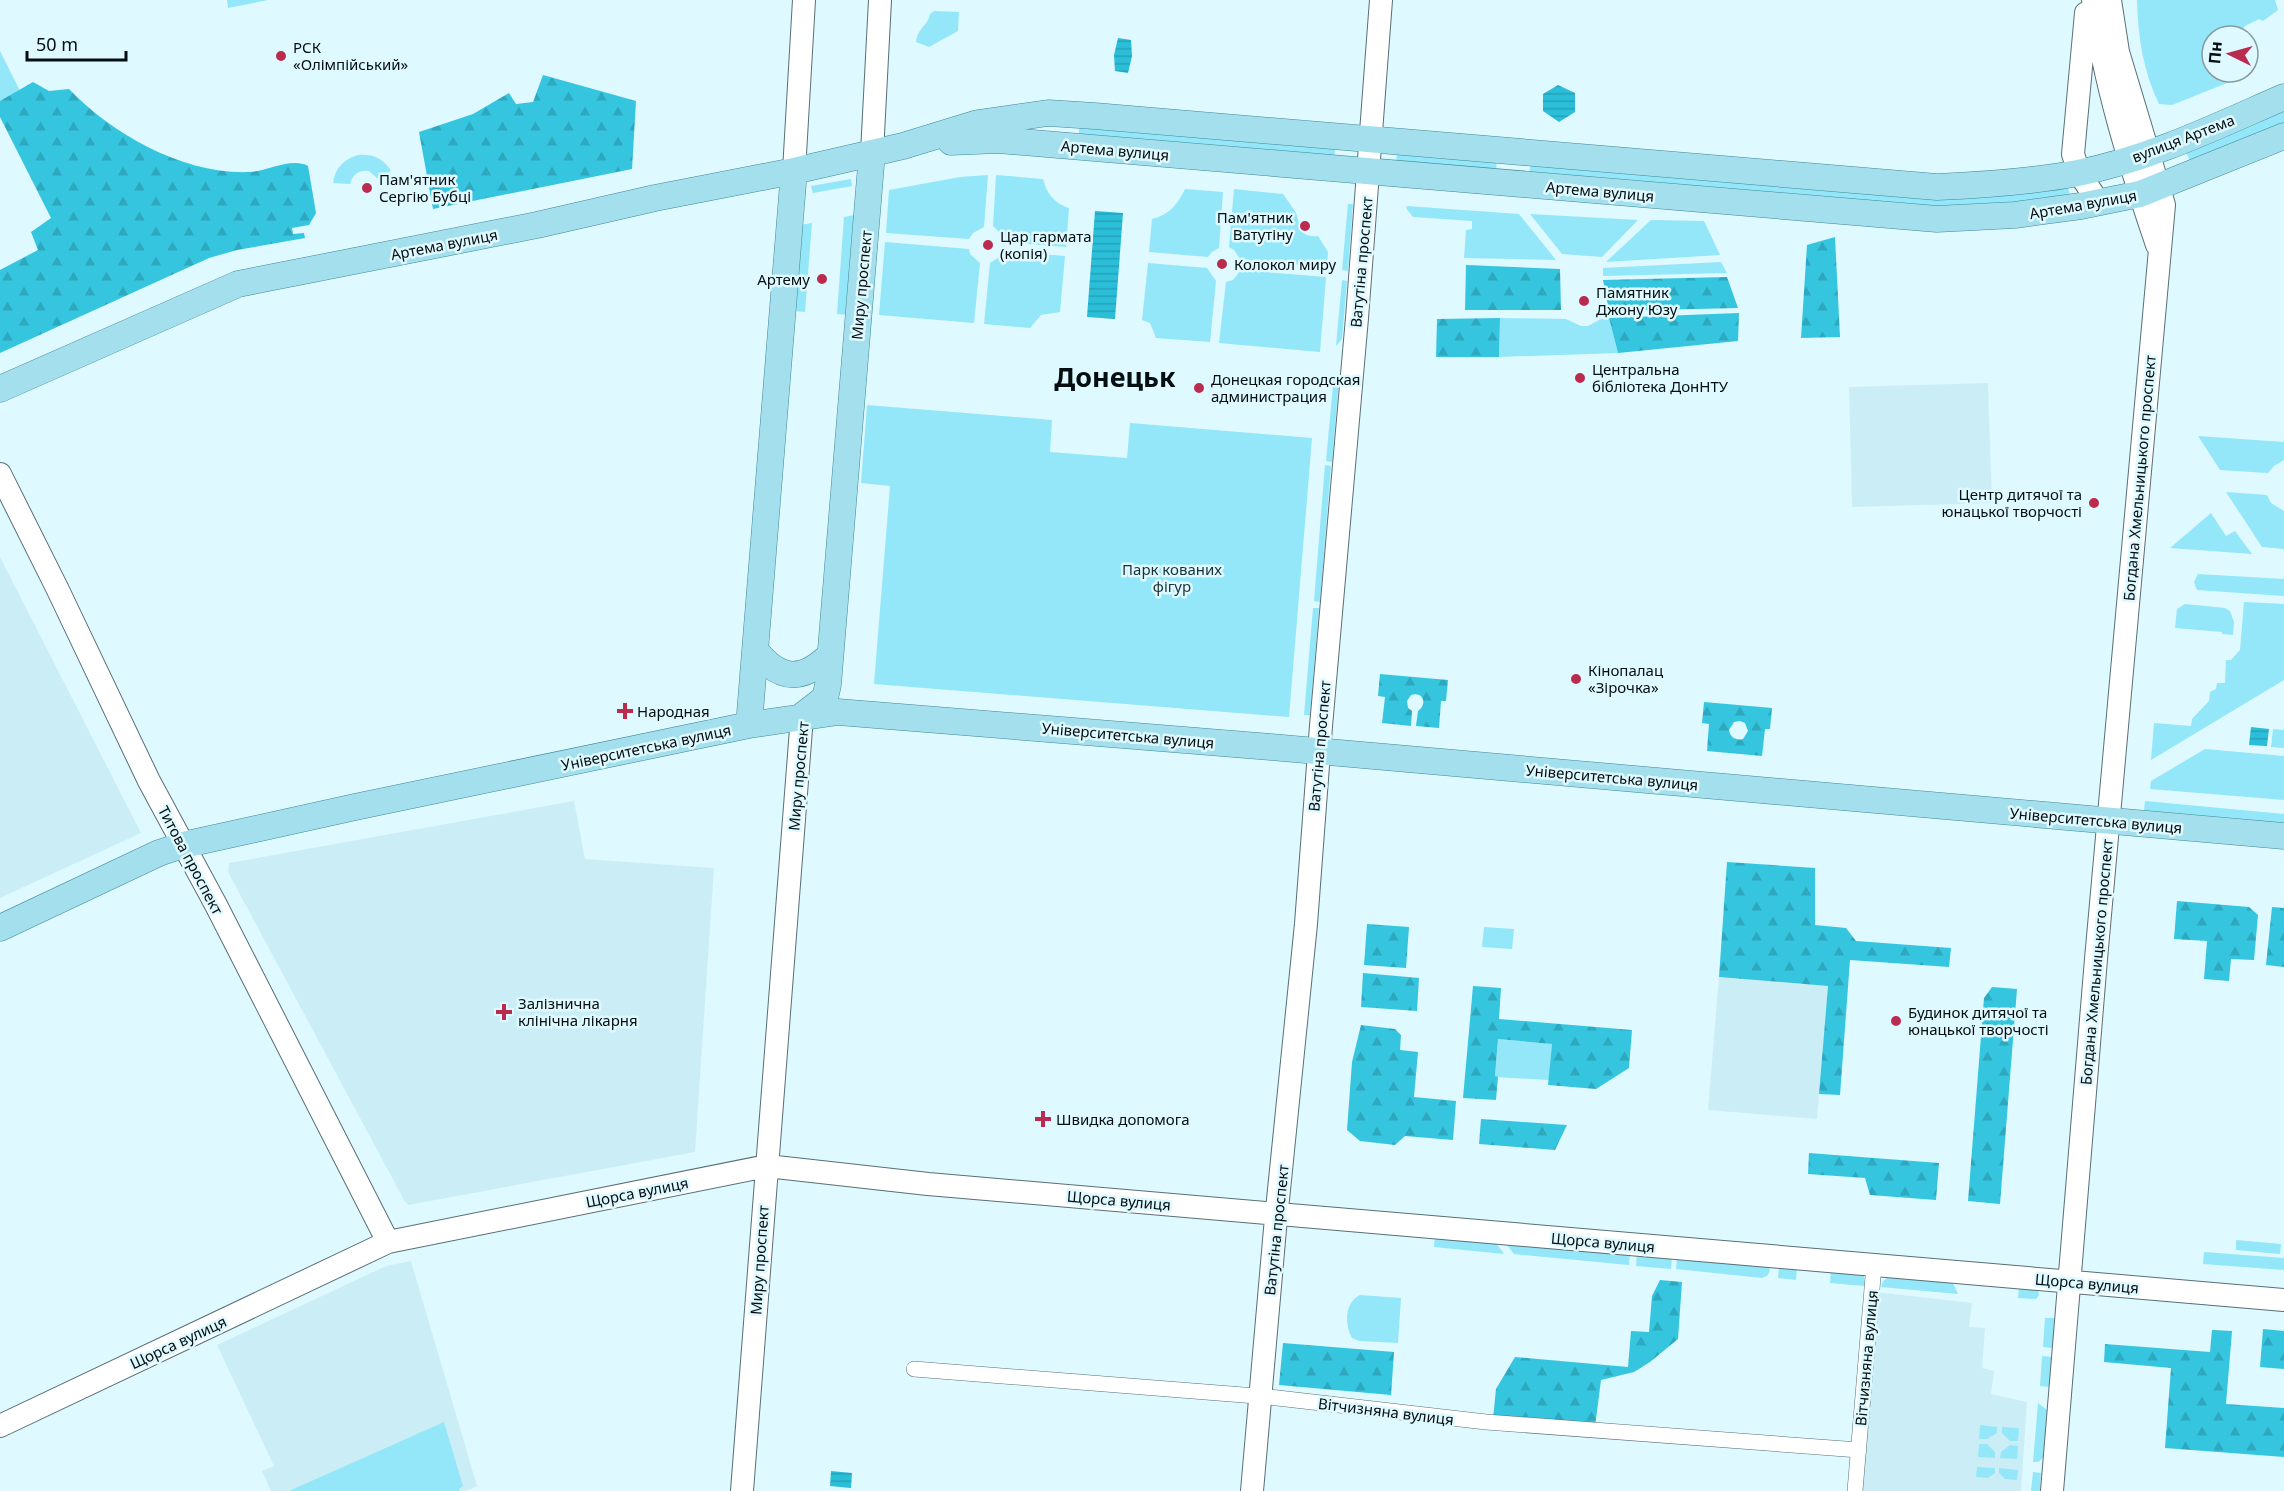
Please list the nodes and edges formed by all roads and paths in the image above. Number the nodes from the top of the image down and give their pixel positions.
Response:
1 (804, 0) edge
2 (880, 0) edge
3 (1381, 0) edge
4 (2088, 0) edge
5 (2093, 0) edge
6 (2110, 0) edge
7 (2284, 97) edge
8 (1095, 116) junction
9 (2284, 136) edge
10 (1371, 139) junction
11 (903, 146) junction
12 (1092, 148) junction
13 (1495, 150) junction
14 (872, 153) junction
15 (2139, 156) junction
16 (794, 171) junction
17 (1368, 172) junction
18 (2079, 173) junction
19 (1491, 182) junction
20 (2150, 191) junction
21 (2099, 203) junction
22 (0, 389) edge
23 (0, 474) edge
24 (756, 651) junction
25 (830, 655) junction
26 (802, 716) junction
27 (749, 725) junction
28 (1319, 752) junction
29 (2108, 821) junction
30 (2284, 836) edge
31 (183, 845) junction
32 (0, 928) edge
33 (767, 1166) junction
34 (1277, 1214) junction
35 (388, 1242) junction
36 (1874, 1265) junction
37 (2069, 1282) junction
38 (2284, 1300) edge
39 (914, 1369) dead end
40 (1260, 1397) junction
41 (0, 1426) edge
42 (1859, 1450) junction
43 (742, 1491) edge
44 (1252, 1491) edge
45 (1855, 1491) edge
46 (2052, 1491) edge

1 - 16 street
2 - 14 street, Миру проспект
3 - 10 street, Ватутіна проспект
4 - 18 street
5 - 15 street, Богдана Хмельницького проспект
6 - 15 street, Богдана Хмельницького проспект
7 - 15 main road, вулиця Артема
8 - 10 main road, Артема вулиця
8 - 11 main road, Артема вулиця
8 - 12 main road
9 - 20 main road, Артема вулиця
10 - 13 main road, Артема вулиця
10 - 17 street, Ватутіна проспект
11 - 12 main road, Артема вулиця
11 - 14 main road, Артема вулиця
12 - 17 main road, Артема вулиця
13 - 18 main road, Артема вулиця
13 - 19 main road
14 - 16 main road, Артема вулиця
14 - 25 main road, Миру проспект
15 - 18 main road, вулиця Артема
15 - 20 street, Богдана Хмельницького проспект
16 - 22 main road, Артема вулиця
16 - 24 main road
17 - 19 main road, Артема вулиця
17 - 28 street, Ватутіна проспект
18 - 21 street
19 - 21 main road, Артема вулиця
20 - 21 main road, Артема вулиця
20 - 29 street, Богдана Хмельницького проспект
23 - 31 street, Титова проспект
24 - 25 main road
24 - 27 main road
25 - 26 main road, Миру проспект
26 - 27 main road, Університетська вулиця
26 - 28 main road, Університетська вулиця
26 - 33 street, Миру проспект
27 - 31 main road, Університетська вулиця
28 - 29 main road, Університетська вулиця
28 - 34 street, Ватутіна проспект
29 - 30 main road, Університетська вулиця
29 - 37 street, Богдана Хмельницького проспект
31 - 32 main road, Університетська вулиця
31 - 35 street, Титова проспект
33 - 34 street, Щорса вулиця
33 - 35 street, Щорса вулиця
33 - 43 street, Миру проспект
34 - 36 street, Щорса вулиця
34 - 40 street, Ватутіна проспект
35 - 41 street, Щорса вулиця
36 - 37 street, Щорса вулиця
36 - 42 street, Вітчизняна вулиця
37 - 38 street, Щорса вулиця
37 - 46 street, Богдана Хмельницького проспект
39 - 40 street, Вітчизняна вулиця
40 - 42 street, Вітчизняна вулиця
40 - 44 street, Ватутіна проспект
42 - 45 street, Вітчизняна вулиця

